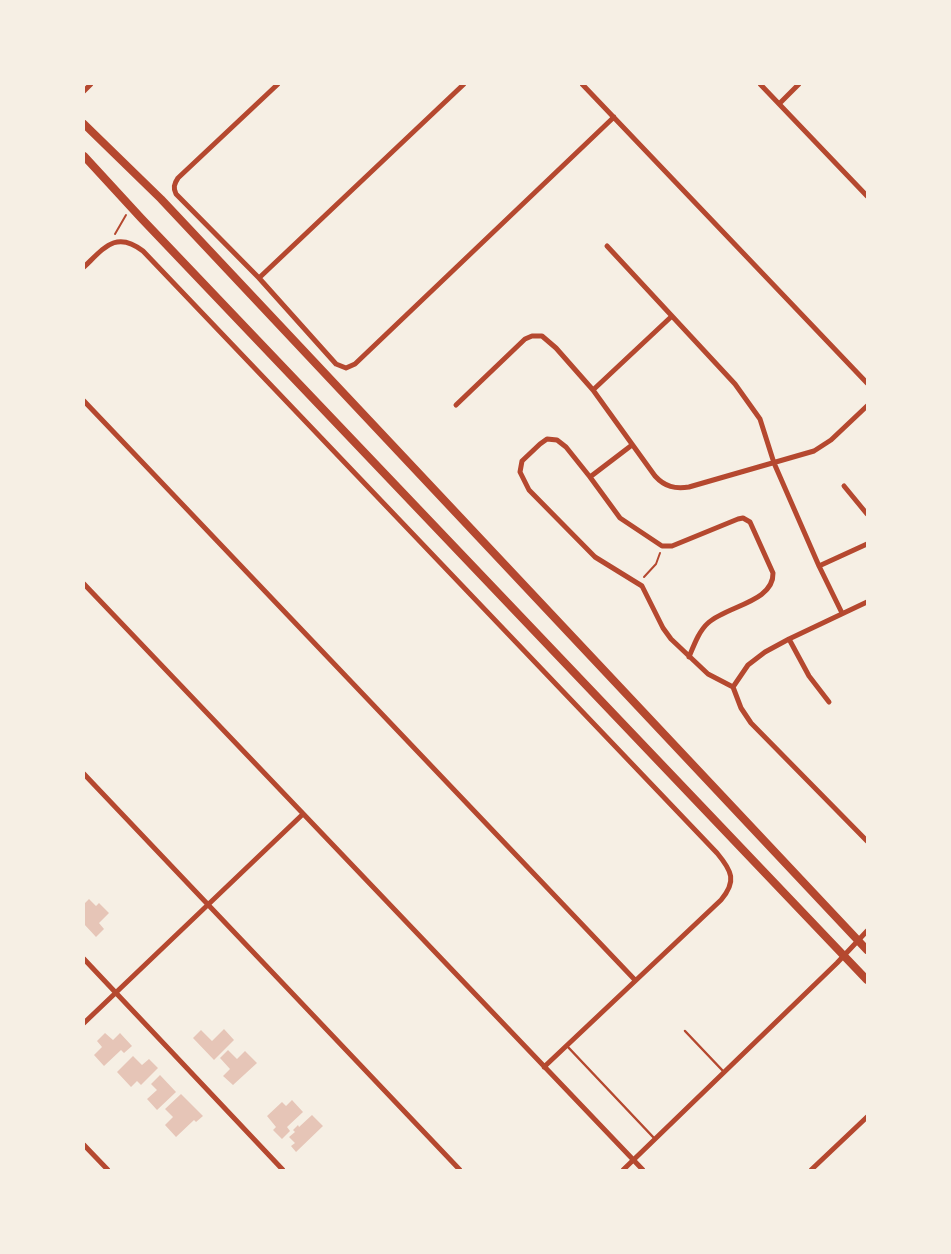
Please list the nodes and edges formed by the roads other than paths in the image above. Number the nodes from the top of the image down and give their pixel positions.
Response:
1 (91, 84) edge
2 (278, 84) edge
3 (464, 84) edge
4 (582, 84) edge
5 (760, 84) edge
6 (799, 84) edge
7 (84, 91) edge
8 (779, 104) junction
9 (614, 117) junction
10 (84, 124) edge
11 (84, 156) edge
12 (867, 196) edge
13 (607, 246) dead end
14 (84, 267) edge
15 (259, 278) junction
16 (672, 316) junction
17 (867, 383) edge
18 (593, 390) junction
19 (84, 401) edge
20 (456, 405) dead end
21 (867, 406) edge
22 (632, 445) junction
23 (774, 463) junction
24 (590, 477) junction
25 (844, 486) dead end
26 (867, 514) edge
27 (867, 544) edge
28 (819, 566) junction
29 (84, 584) edge
30 (867, 602) edge
31 (842, 613) junction
32 (789, 639) junction
33 (689, 657) junction
34 (733, 687) junction
35 (829, 702) dead end
36 (84, 774) edge
37 (303, 814) junction
38 (867, 841) edge
39 (207, 904) junction
40 (867, 931) edge
41 (858, 940) junction
42 (867, 950) edge
43 (844, 956) junction
44 (84, 960) edge
45 (635, 980) junction
46 (867, 980) edge
47 (115, 993) junction
48 (84, 1023) edge
49 (685, 1032) dead end
50 (567, 1045) junction
51 (544, 1067) junction
52 (724, 1072) junction
53 (867, 1117) edge
54 (655, 1140) junction
55 (84, 1145) edge
56 (633, 1161) junction
57 (108, 1170) edge
58 (283, 1170) edge
59 (460, 1170) edge
60 (623, 1170) edge
61 (643, 1170) edge
62 (811, 1170) edge

1 - 7 street
2 - 15 street
3 - 15 street
4 - 9 street
5 - 8 street
6 - 8 street
8 - 12 street
9 - 15 street
9 - 17 street
10 - 41 main road
11 - 43 main road
13 - 16 street
14 - 45 street
16 - 18 street
16 - 23 street
18 - 20 street
18 - 22 street
19 - 45 street
21 - 23 street
22 - 23 street
22 - 24 street
23 - 28 street
24 - 33 street
24 - 33 street
25 - 26 street
27 - 28 street
28 - 31 street
29 - 37 street
30 - 31 street
31 - 32 street
32 - 34 street
32 - 35 street
33 - 34 street
34 - 38 street
36 - 39 street
37 - 39 street
37 - 51 street
39 - 47 street
39 - 59 street
40 - 41 street
41 - 42 main road
41 - 43 street
43 - 46 main road
43 - 52 street
44 - 47 street
45 - 50 street
47 - 48 street
47 - 58 street
49 - 52 lane
50 - 51 street
50 - 54 lane
51 - 56 street
52 - 54 street
53 - 62 street
54 - 56 street
55 - 57 street
56 - 60 street
56 - 61 street

